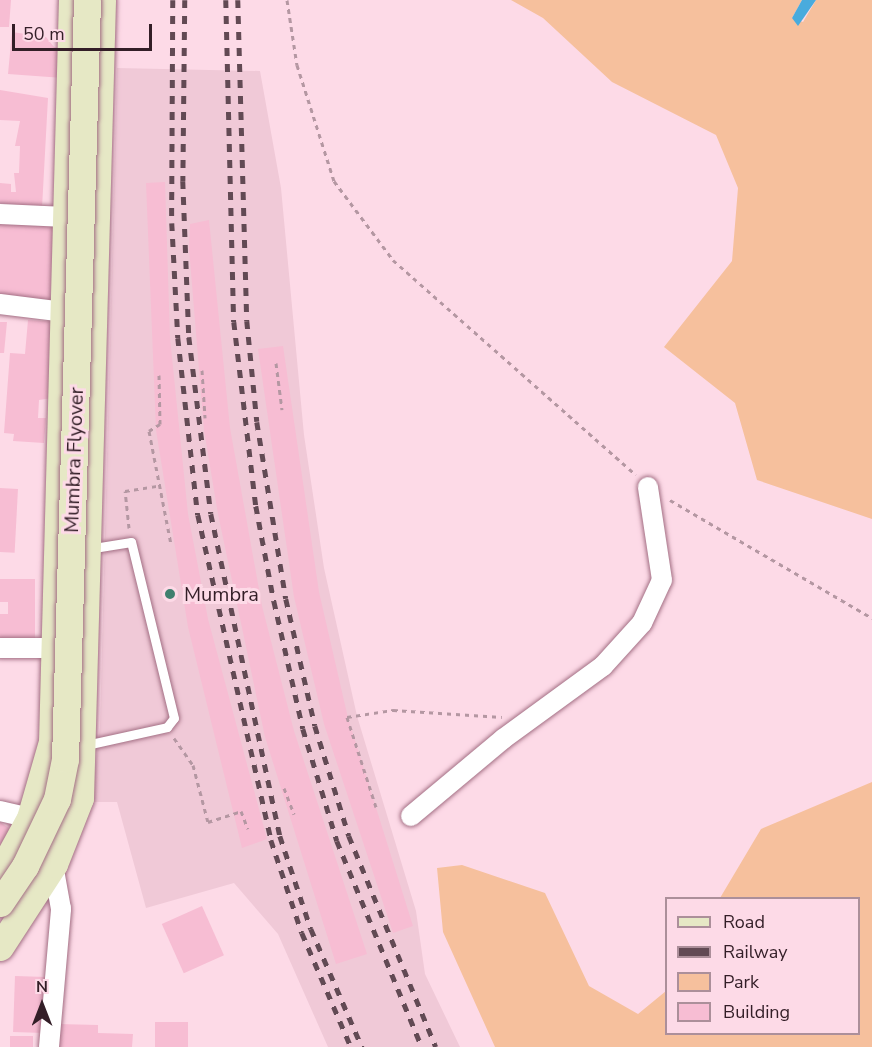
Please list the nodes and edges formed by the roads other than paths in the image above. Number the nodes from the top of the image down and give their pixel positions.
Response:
1 (72, 0) edge
2 (87, 0) edge
3 (102, 0) edge
4 (0, 214) edge
5 (66, 217) junction
6 (0, 304) edge
7 (64, 312) junction
8 (648, 487) road end
9 (90, 549) junction
10 (56, 552) junction
11 (0, 648) edge
12 (54, 648) junction
13 (52, 742) junction
14 (83, 745) junction
15 (0, 811) edge
16 (411, 816) dead end
17 (30, 818) junction
18 (54, 864) junction
19 (0, 873) edge
20 (0, 903) edge
21 (0, 947) edge
22 (49, 1047) edge

1 - 5 main road
2 - 20 main road, Mumbra Flyover, bridge
3 - 9 main road
4 - 5 street
5 - 7 main road
6 - 7 street
7 - 10 main road
8 - 16 street
9 - 10 lane
9 - 14 main road
9 - 14 lane
10 - 12 main road
11 - 12 street
12 - 13 main road
13 - 14 lane
13 - 17 main road
14 - 18 main road
15 - 17 street
17 - 18 street
17 - 19 main road
18 - 21 main road
18 - 22 street

